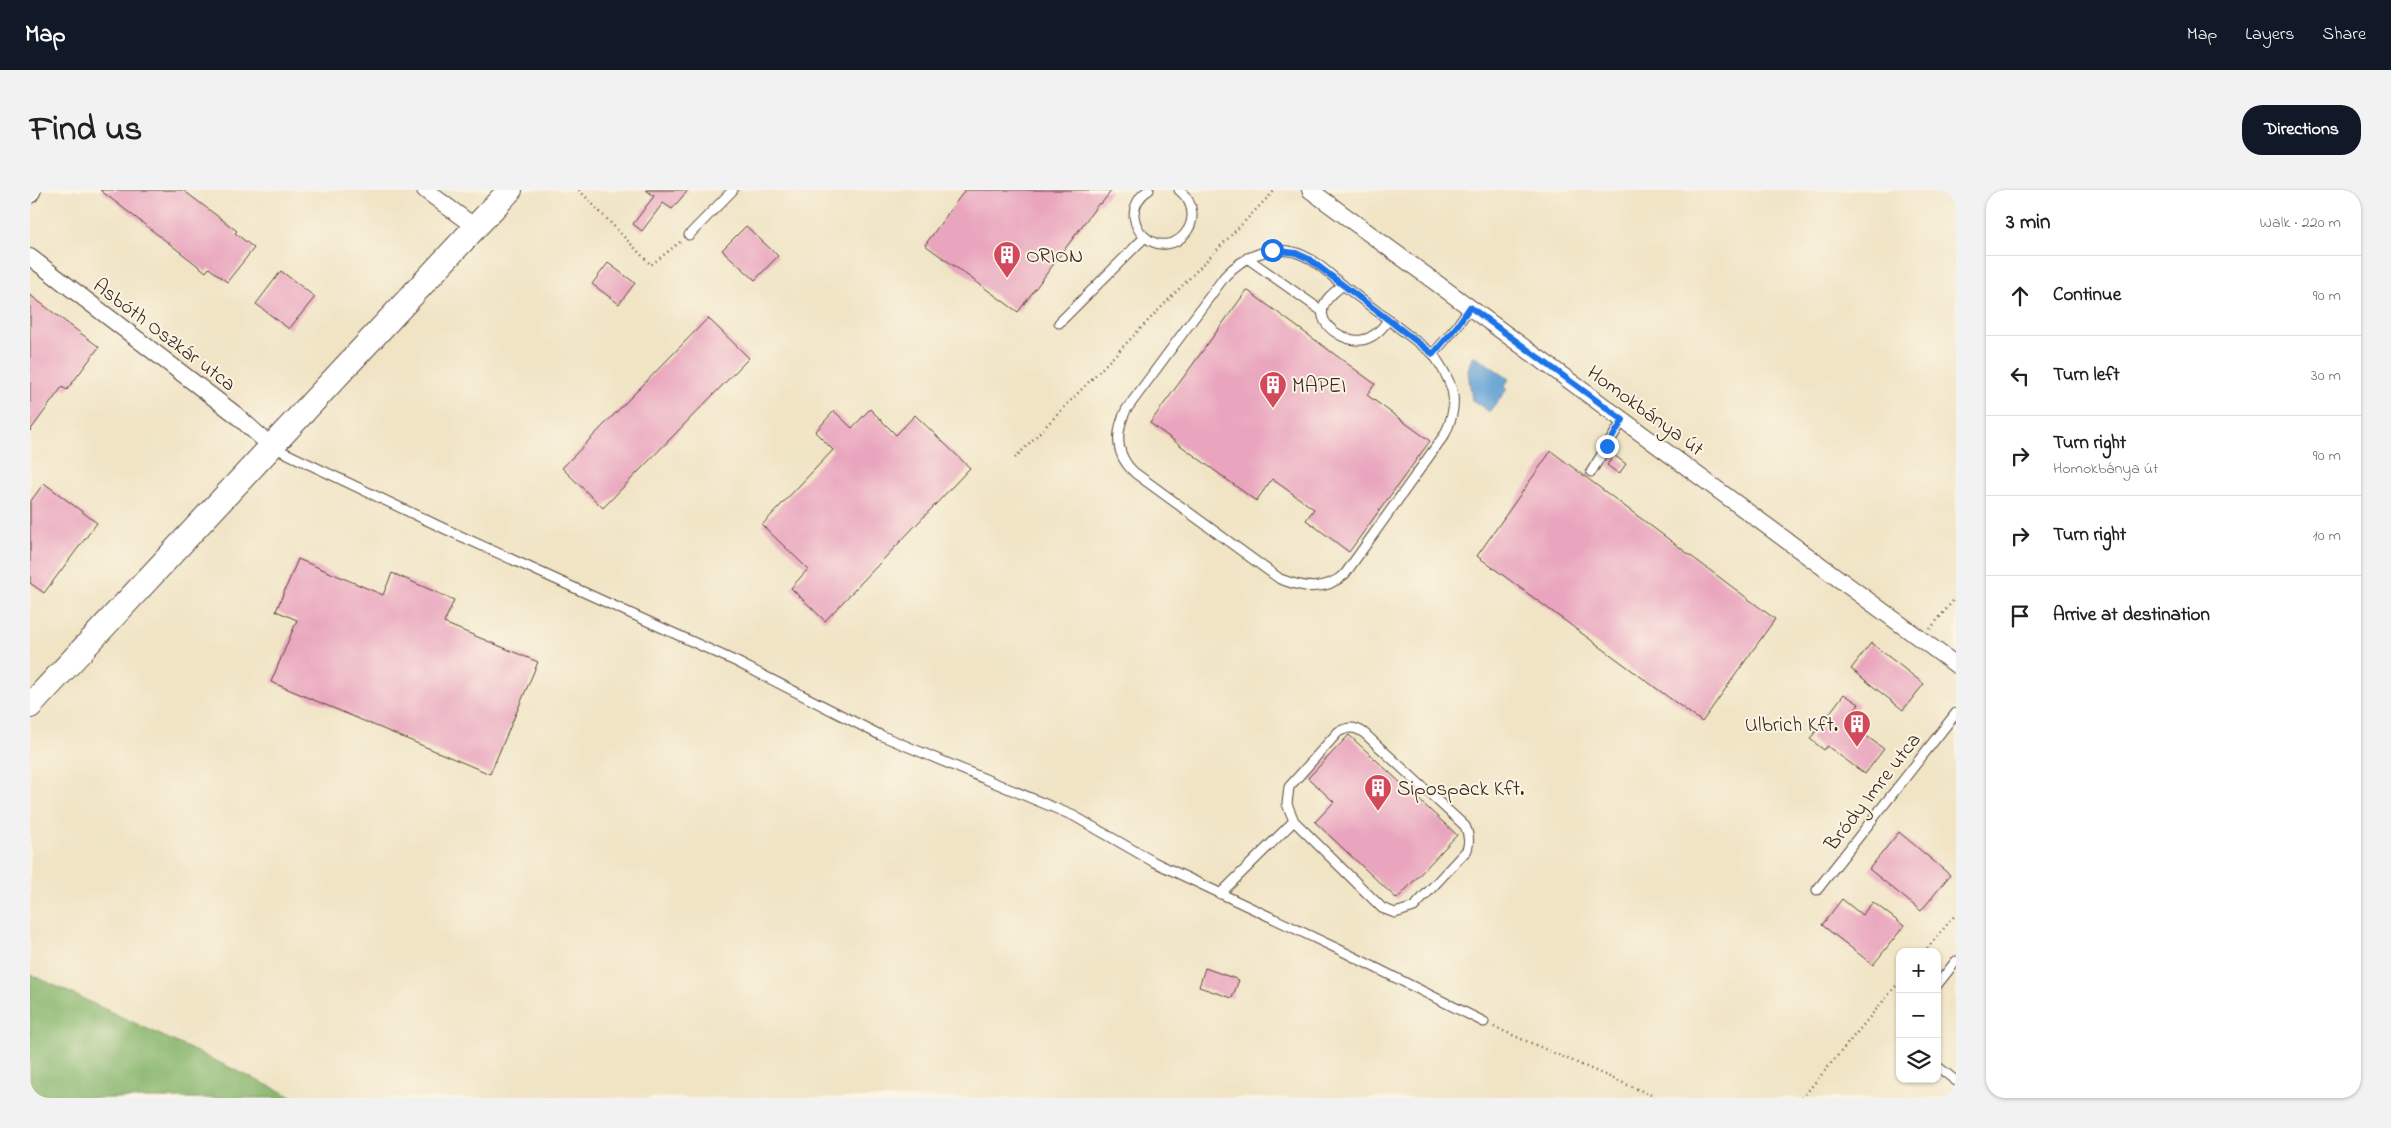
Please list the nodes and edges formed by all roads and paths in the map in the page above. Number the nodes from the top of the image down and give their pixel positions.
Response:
1 (33, 190) edge
2 (425, 190) edge
3 (510, 190) edge
4 (579, 190) edge
5 (733, 190) edge
6 (1149, 190) edge
7 (1180, 190) edge
8 (1275, 190) edge
9 (1310, 190) edge
10 (30, 196) edge
11 (475, 227) junction
12 (690, 235) joint
13 (1145, 237) junction
14 (30, 257) edge
15 (1246, 258) junction
16 (1343, 285) junction
17 (1470, 307) junction
18 (1322, 310) junction
19 (1388, 320) junction
20 (1059, 323) dead end
21 (1433, 354) junction
22 (1623, 420) junction
23 (272, 447) junction
24 (1015, 458) dead end
25 (1591, 472) dead end
26 (1956, 597) edge
27 (1922, 639) junction
28 (1956, 666) edge
29 (30, 706) edge
30 (1956, 713) edge
31 (1294, 821) junction
32 (1816, 890) dead end
33 (1220, 894) junction
34 (1956, 914) edge
35 (1927, 948) edge
36 (1956, 961) edge
37 (1941, 980) edge
38 (1896, 986) edge
39 (1484, 1022) joint
40 (1941, 1069) edge
41 (1956, 1081) edge
42 (1658, 1098) edge
43 (1802, 1098) edge

1 - 10 street
2 - 11 street
3 - 11 main road
4 - 12 path
5 - 12 lane
6 - 13 lane
7 - 13 lane
8 - 24 path
9 - 17 street, Homokbánya út
11 - 23 main road
13 - 20 lane
14 - 23 street, Asbóth Oszkár utca
15 - 16 lane
15 - 18 lane
15 - 21 lane
16 - 18 lane
16 - 19 lane
17 - 21 lane
17 - 22 street, Homokbánya út
18 - 19 lane
19 - 21 lane
22 - 25 lane
22 - 27 street, Homokbánya út
23 - 29 main road
23 - 33 lane
26 - 27 path
27 - 28 street, Homokbánya út
30 - 32 lane, Bródy Imre utca
31 - 31 lane
31 - 33 lane
33 - 39 lane
34 - 35 path
36 - 37 lane
38 - 43 path
39 - 42 path
40 - 41 lane

